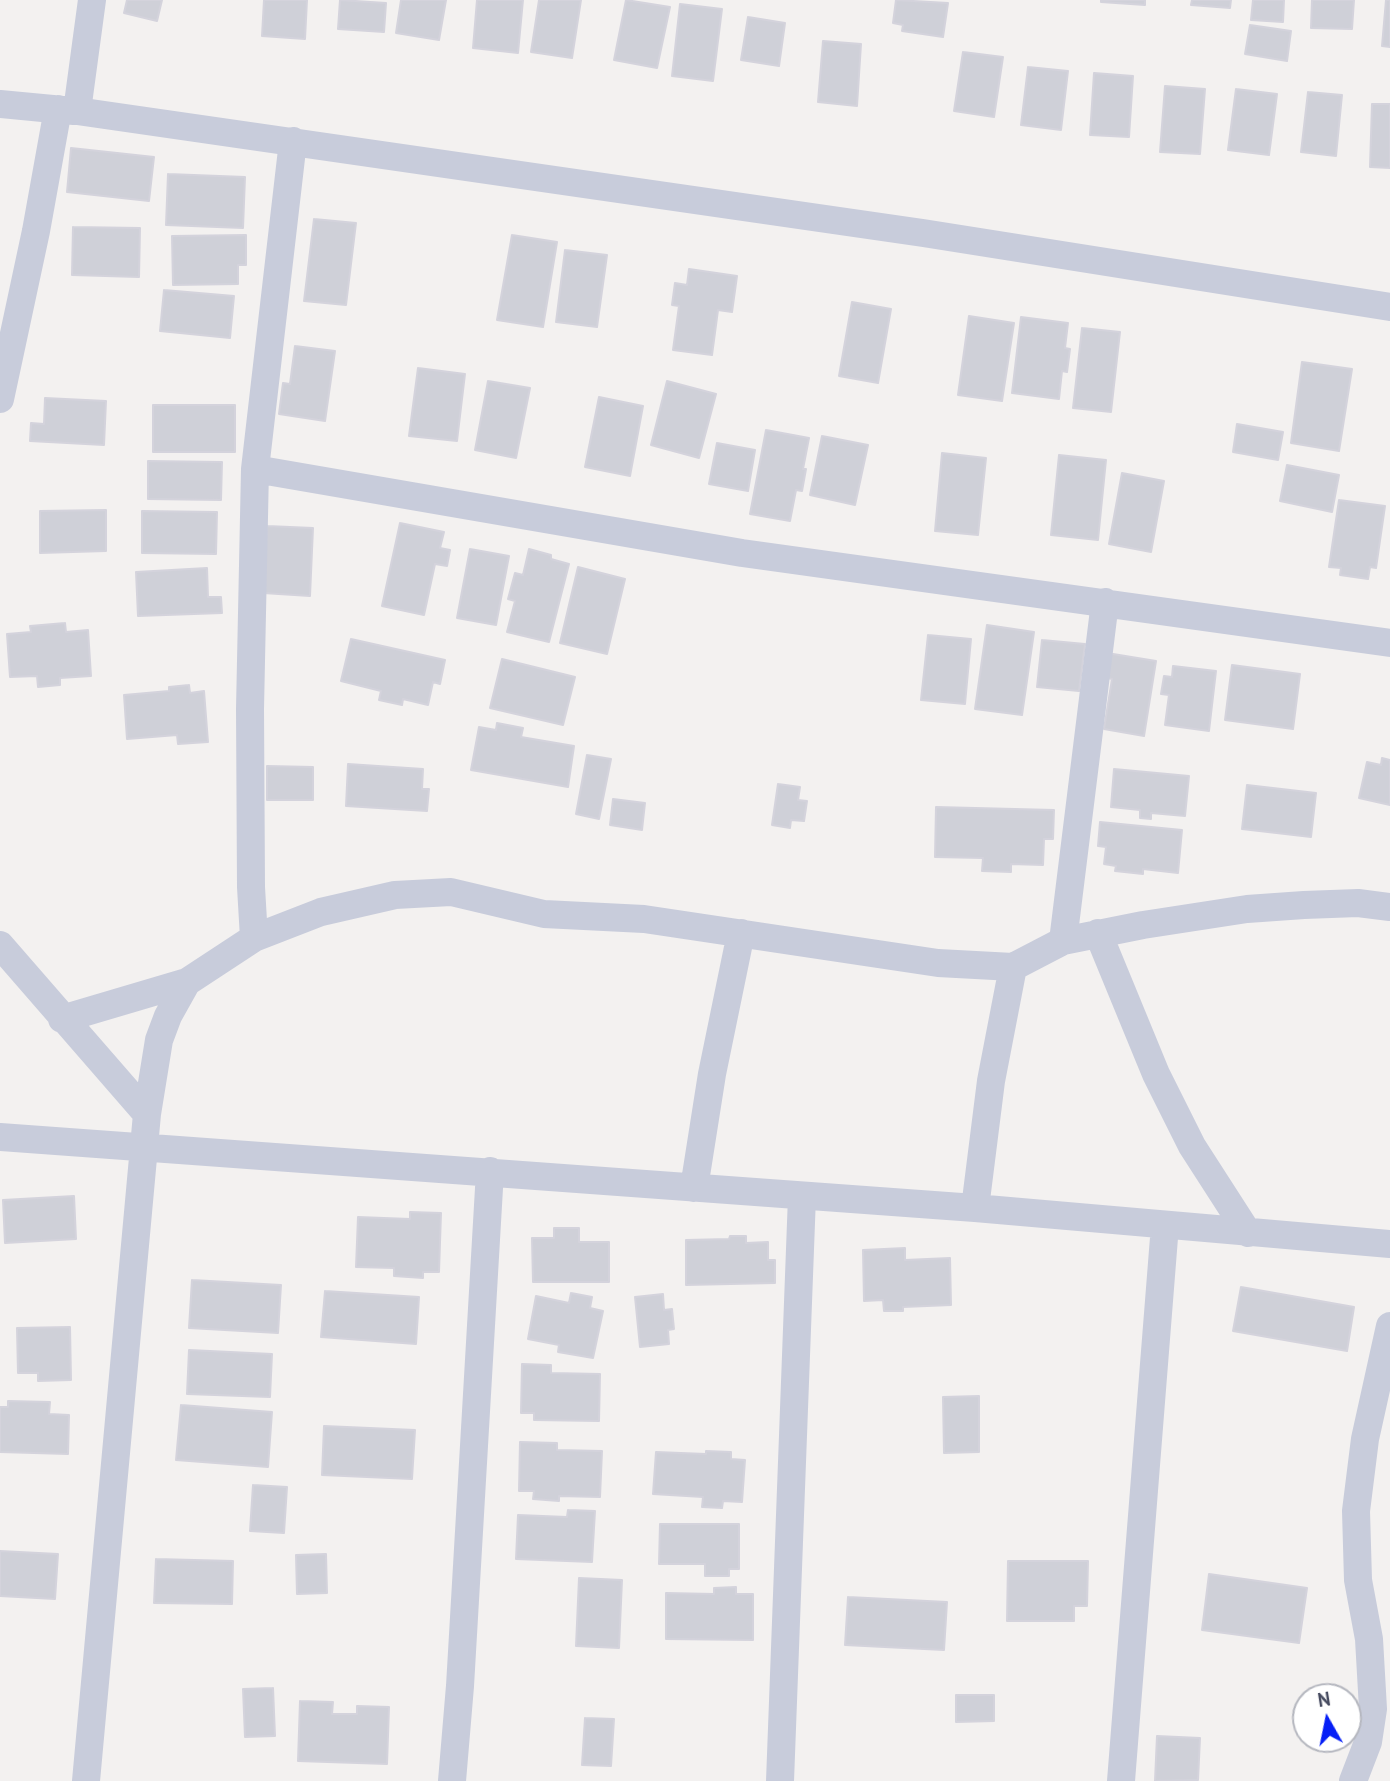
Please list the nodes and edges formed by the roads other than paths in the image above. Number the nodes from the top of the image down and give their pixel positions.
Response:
1 (92, 0) edge
2 (0, 104) edge
3 (68, 110) junction
4 (293, 141) junction
5 (1390, 307) edge
6 (0, 399) edge
7 (255, 469) junction
8 (1105, 602) junction
9 (1390, 643) edge
10 (1390, 907) edge
11 (741, 933) junction
12 (1098, 933) junction
13 (254, 938) junction
14 (1063, 941) junction
15 (0, 944) edge
16 (1013, 967) junction
17 (187, 982) junction
18 (62, 1019) junction
19 (147, 1114) junction
20 (0, 1137) edge
21 (145, 1149) junction
22 (490, 1171) junction
23 (694, 1188) junction
24 (803, 1196) junction
25 (975, 1208) junction
26 (1165, 1225) junction
27 (1248, 1233) junction
28 (1390, 1244) edge
29 (1390, 1326) edge
30 (86, 1781) edge
31 (452, 1781) edge
32 (780, 1781) edge
33 (1121, 1781) edge
34 (1353, 1781) edge

1 - 3 street
2 - 3 street
3 - 4 street
3 - 6 street
4 - 5 street
4 - 7 street
7 - 8 street
7 - 13 street
8 - 9 street
8 - 14 street
10 - 12 street
11 - 13 street
11 - 16 street
11 - 23 street
12 - 14 street
12 - 27 street
13 - 17 street
14 - 16 street
15 - 18 street
16 - 25 street
17 - 18 street
17 - 19 street
18 - 19 street
19 - 21 street
20 - 21 street
21 - 22 street
21 - 30 street
22 - 23 street
22 - 31 street
23 - 24 street
24 - 25 street
24 - 32 street
25 - 26 street
26 - 27 street
26 - 33 street
27 - 28 street
29 - 34 street

